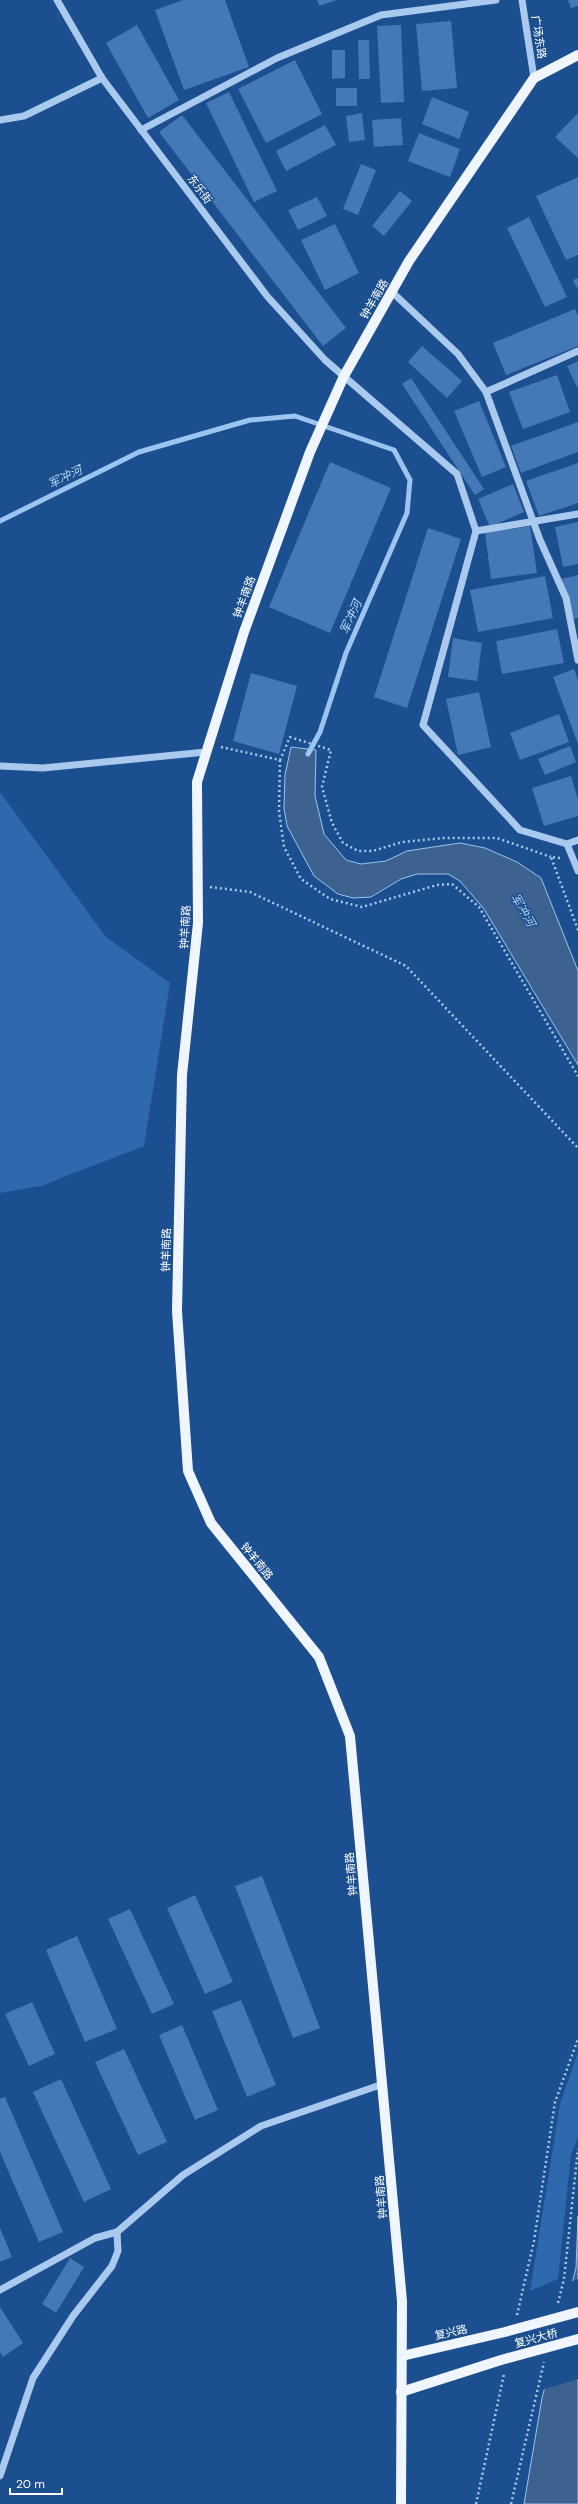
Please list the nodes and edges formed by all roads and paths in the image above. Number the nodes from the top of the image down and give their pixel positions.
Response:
1 (57, 0) edge
2 (496, 0) edge
3 (522, 0) edge
4 (578, 55) edge
5 (102, 78) junction
6 (534, 78) junction
7 (0, 120) edge
8 (141, 130) junction
9 (392, 292) junction
10 (578, 352) edge
11 (344, 376) junction
12 (486, 392) junction
13 (578, 514) edge
14 (533, 522) junction
15 (476, 531) junction
16 (578, 660) edge
17 (207, 748) junction
18 (280, 760) junction
19 (0, 766) edge
20 (578, 840) edge
21 (567, 844) junction
22 (551, 857) junction
23 (573, 859) junction
24 (578, 871) edge
25 (198, 886) junction
26 (578, 930) edge
27 (578, 1076) edge
28 (578, 1148) edge
29 (578, 2038) edge
30 (383, 2084) junction
31 (117, 2232) junction
32 (0, 2290) edge
33 (578, 2312) edge
34 (517, 2316) dead end
35 (505, 2332) joint
36 (578, 2339) edge
37 (402, 2356) junction
38 (503, 2364) junction
39 (402, 2392) junction
40 (0, 2476) edge
41 (401, 2504) edge
42 (476, 2504) edge

1 - 5 street, 东乐街
2 - 8 street
3 - 6 street, 广场东路
4 - 6 main road, 钟羊南路
5 - 7 street
5 - 8 street, 东乐街
6 - 9 main road, 钟羊南路
8 - 11 street, 东乐街
9 - 11 main road, 钟羊南路
9 - 12 street
10 - 12 street
11 - 15 street, 东乐街
11 - 17 main road, 钟羊南路
12 - 14 street
13 - 14 street
14 - 15 street
14 - 16 street
15 - 21 street
17 - 18 path
17 - 19 street
17 - 25 main road, 钟羊南路
18 - 22 path
18 - 27 path
20 - 21 street
21 - 23 street
22 - 23 path
22 - 26 path
23 - 24 street
25 - 28 path
25 - 30 main road, 钟羊南路
29 - 34 path
30 - 31 street
30 - 37 main road, 钟羊南路
31 - 32 street
31 - 40 street
33 - 35 main road, 复兴大桥
35 - 37 main road, 复兴路
36 - 38 main road, 复兴大桥
37 - 39 main road, 钟羊南路
38 - 39 main road
38 - 42 path
39 - 41 main road, 钟羊南路

